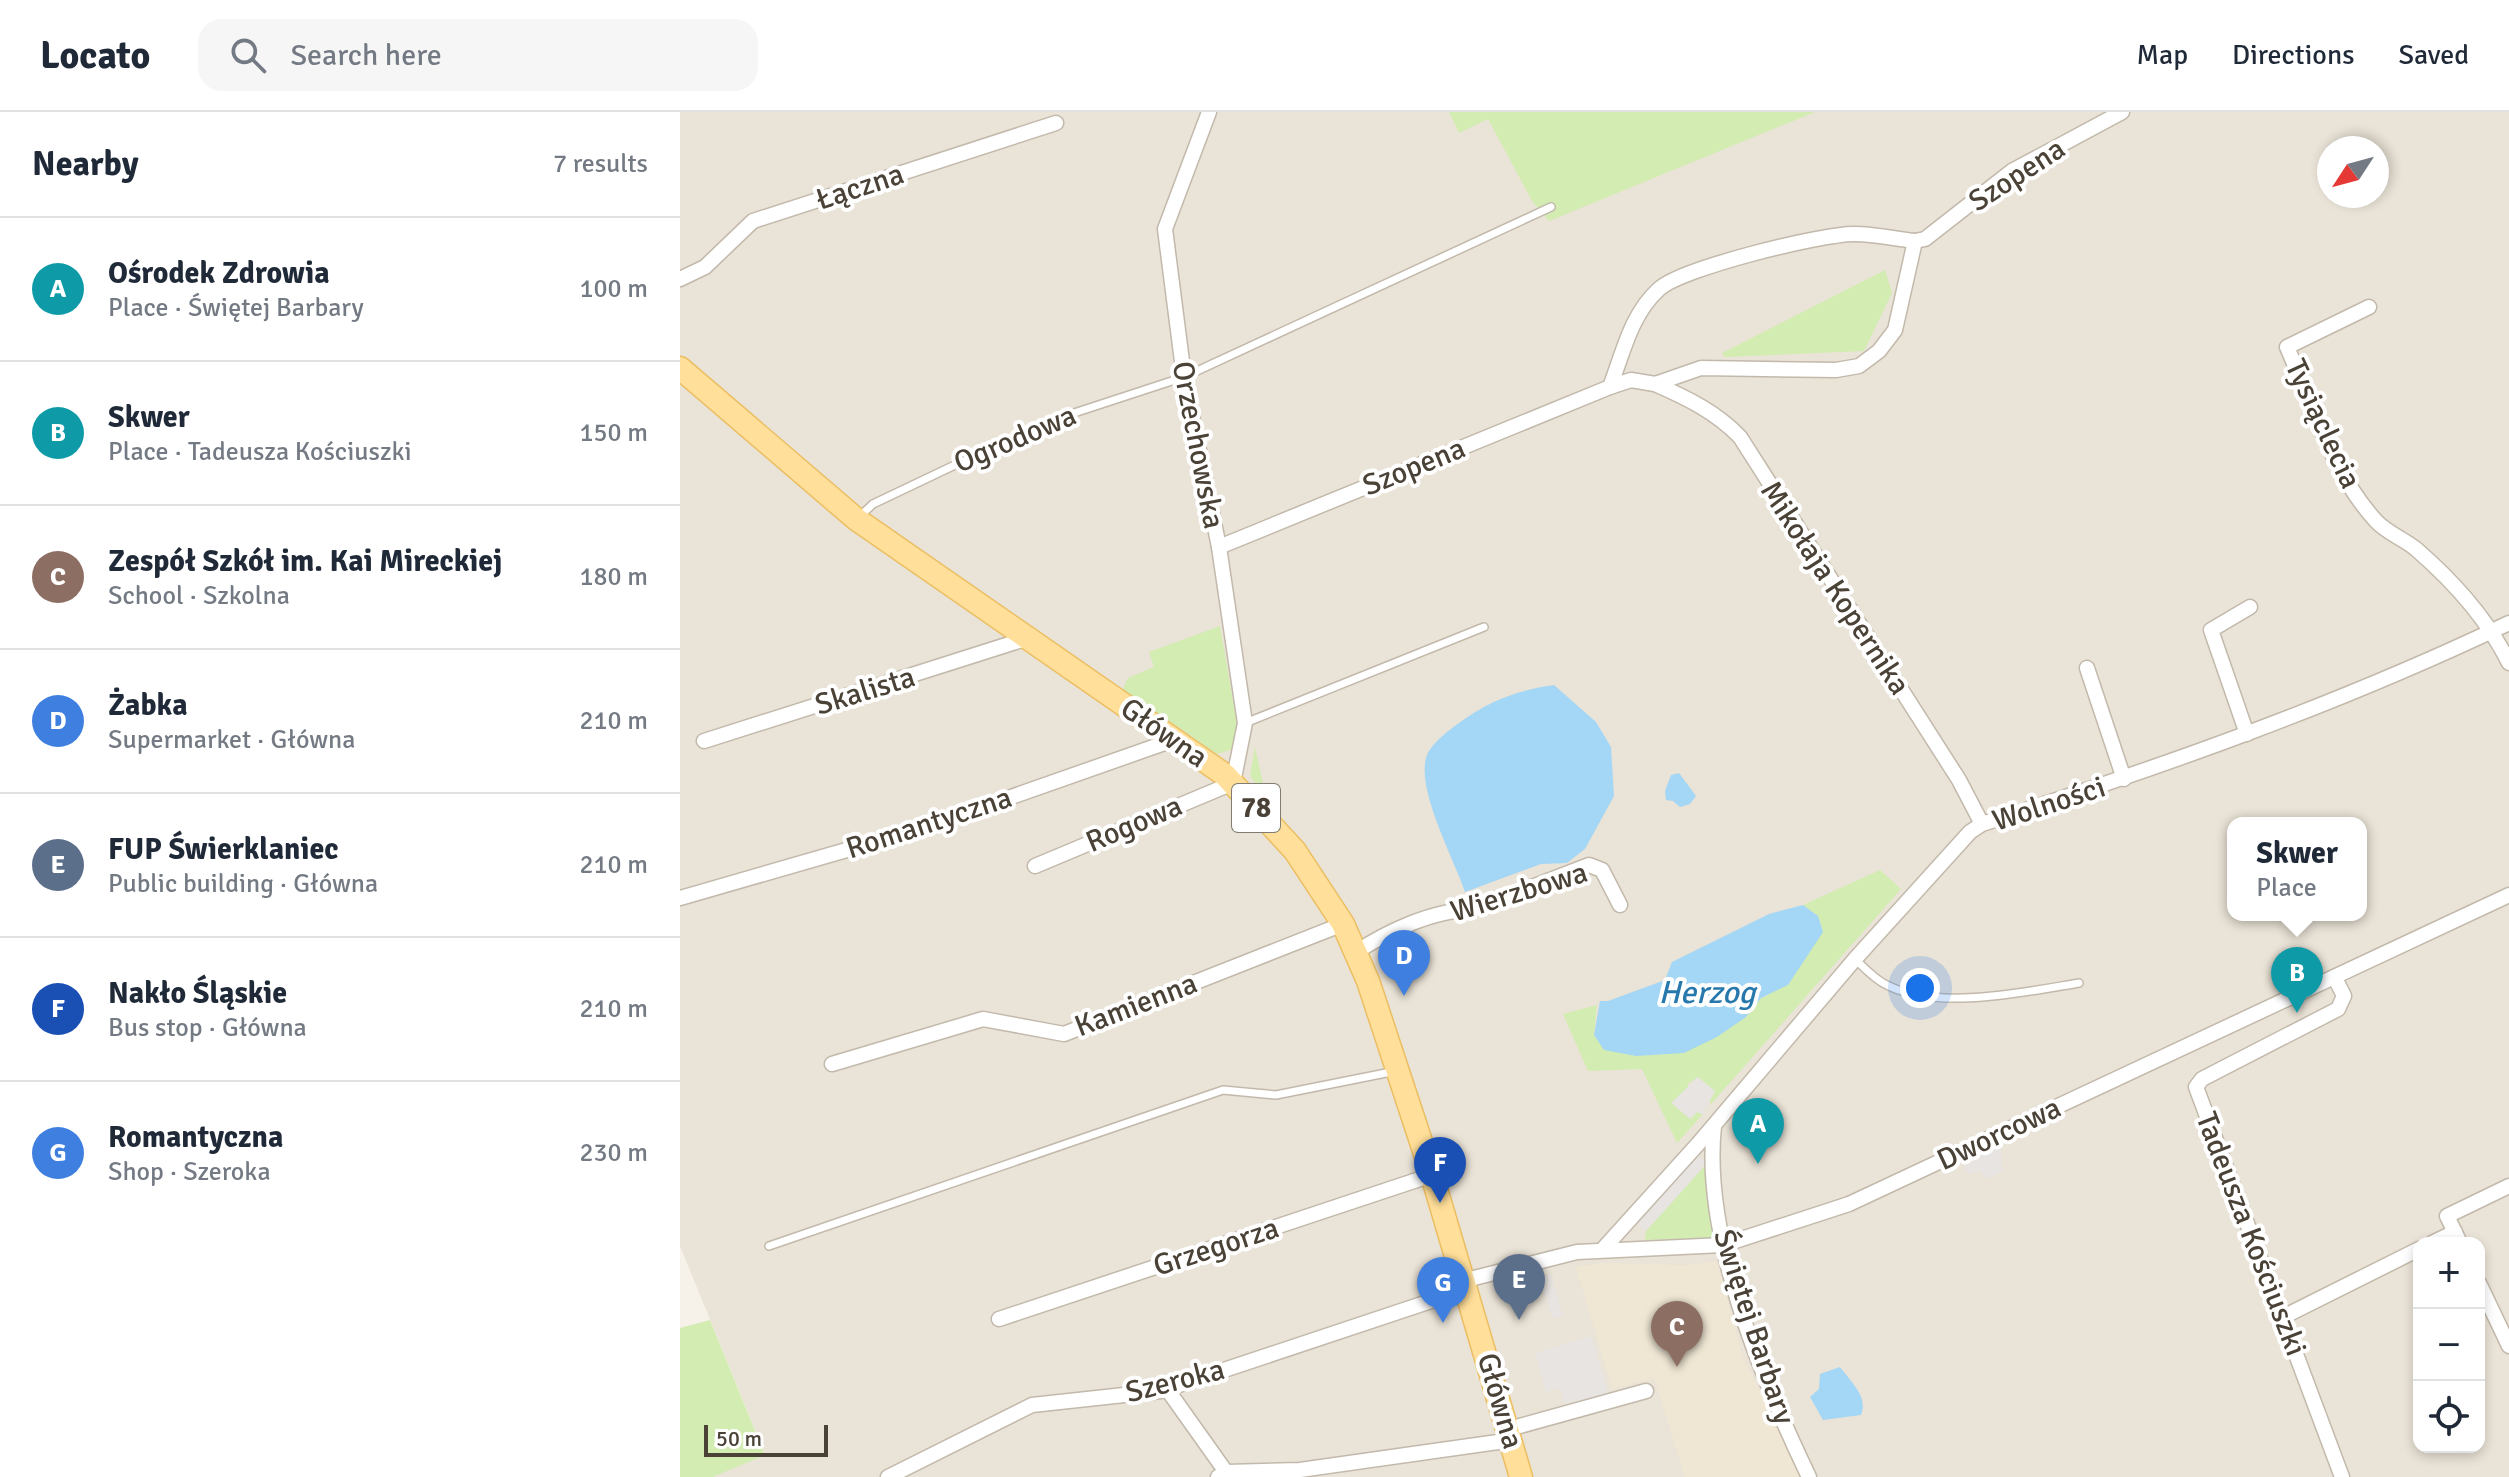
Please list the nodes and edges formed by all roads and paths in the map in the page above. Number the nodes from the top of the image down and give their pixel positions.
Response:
1 (1209, 112) edge
2 (2122, 112) edge
3 (1056, 123) dead end
4 (1551, 207) dead end
5 (1915, 241) junction
6 (680, 279) edge
7 (2369, 307) dead end
8 (680, 368) edge
9 (1184, 377) junction
10 (1655, 384) junction
11 (1610, 387) junction
12 (856, 519) junction
13 (1219, 547) junction
14 (2250, 607) dead end
15 (2509, 623) edge
16 (1484, 627) dead end
17 (2493, 631) junction
18 (1025, 639) junction
19 (2509, 663) edge
20 (2087, 668) dead end
21 (1245, 723) junction
22 (2247, 734) junction
23 (1176, 739) junction
24 (704, 741) dead end
25 (2124, 779) junction
26 (1233, 783) junction
27 (1982, 824) junction
28 (1035, 866) dead end
29 (2509, 895) edge
30 (680, 898) edge
31 (1620, 905) dead end
32 (1343, 924) junction
33 (1355, 953) junction
34 (1855, 959) junction
35 (2335, 978) junction
36 (2079, 983) dead end
37 (832, 1064) dead end
38 (1398, 1070) junction
39 (1714, 1126) junction
40 (1432, 1175) junction
41 (2509, 1186) edge
42 (2458, 1237) edge
43 (1723, 1245) junction
44 (769, 1246) dead end
45 (1604, 1248) junction
46 (2413, 1252) edge
47 (1466, 1287) junction
48 (2485, 1296) edge
49 (2283, 1317) junction
50 (999, 1319) dead end
51 (2509, 1346) edge
52 (1167, 1389) junction
53 (1646, 1391) dead end
54 (1511, 1435) junction
55 (1222, 1474) edge
56 (888, 1477) edge
57 (1521, 1477) edge
58 (1809, 1477) edge
59 (2342, 1477) edge

1 - 9 street, Orzechowska
2 - 5 street, Szopena
3 - 6 street, Łączna
4 - 9 lane, Ogrodowa
5 - 10 street, Szopena
5 - 11 street
7 - 17 street, Tysiąclecia
8 - 12 main road, Główna / 78
9 - 12 lane, Ogrodowa
9 - 13 street, Orzechowska
10 - 11 street, Szopena
10 - 27 street, Mikołaja Kopernika
11 - 13 street, Szopena
12 - 18 main road, Główna / 78
13 - 21 street, Orzechowska
14 - 22 street
15 - 17 street, Wolności
16 - 21 lane
17 - 19 street
17 - 22 street, Wolności
18 - 23 main road, Główna / 78
18 - 24 street, Skalista
20 - 25 street
21 - 26 street, Orzechowska
22 - 25 street, Wolności
23 - 26 main road, Główna / 78
23 - 30 street, Romantyczna
25 - 27 street, Wolności
26 - 28 street, Rogowa
26 - 32 main road, Główna / 78
27 - 34 street, Wolności
29 - 35 street, Dworcowa
31 - 33 street, Wierzbowa
32 - 33 main road, Główna / 78
32 - 37 street, Kamienna
33 - 38 main road, Główna / 78
34 - 36 lane
34 - 39 street, Wolności
35 - 43 street, Dworcowa
35 - 49 street, Tadeusza Kościuszki
38 - 40 main road, Główna / 78
38 - 44 lane
39 - 43 street, Świętej Barbary
39 - 45 street, Wolności
40 - 47 main road, Główna / 78
40 - 50 street, Grzegorza
41 - 42 street
43 - 45 street, Dworcowa
43 - 58 street, Świętej Barbary
45 - 47 street, Dworcowa
46 - 49 street
47 - 52 street, Szeroka
47 - 54 main road, Główna / 78
48 - 51 street
49 - 59 street, Tadeusza Kościuszki
52 - 55 street
52 - 56 street, Szeroka
53 - 54 street
54 - 55 street
54 - 57 main road, Główna / 78

